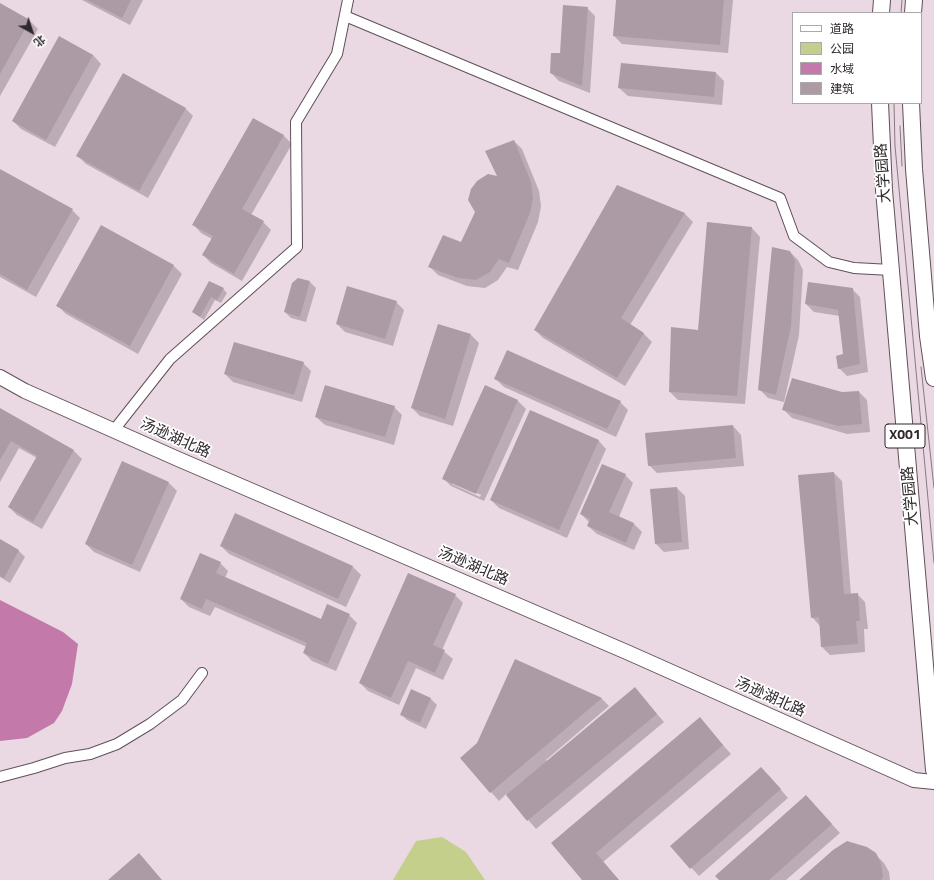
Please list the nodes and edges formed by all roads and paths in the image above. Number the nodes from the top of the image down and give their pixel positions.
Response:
1 (348, 0) edge
2 (882, 0) edge
3 (914, 0) edge
4 (881, 12) edge
5 (913, 12) edge
6 (345, 16) junction
7 (880, 104) edge
8 (911, 104) edge
9 (891, 270) junction
10 (931, 336) edge
11 (932, 352) edge
12 (0, 377) edge
13 (934, 378) edge
14 (114, 430) junction
15 (202, 673) dead end
16 (934, 770) edge
17 (0, 777) edge
18 (934, 782) edge

1 - 6 street
2 - 4 main road
3 - 5 main road
6 - 9 street
6 - 14 street
7 - 9 main road, 大学园路 / X001
8 - 10 main road, 大学园路
9 - 16 main road, 大学园路 / X001
10 - 11 main road, 大学园路
11 - 13 main road, 大学园路
12 - 14 main road, 汤逊湖北路
14 - 18 main road, 汤逊湖北路
15 - 17 street

